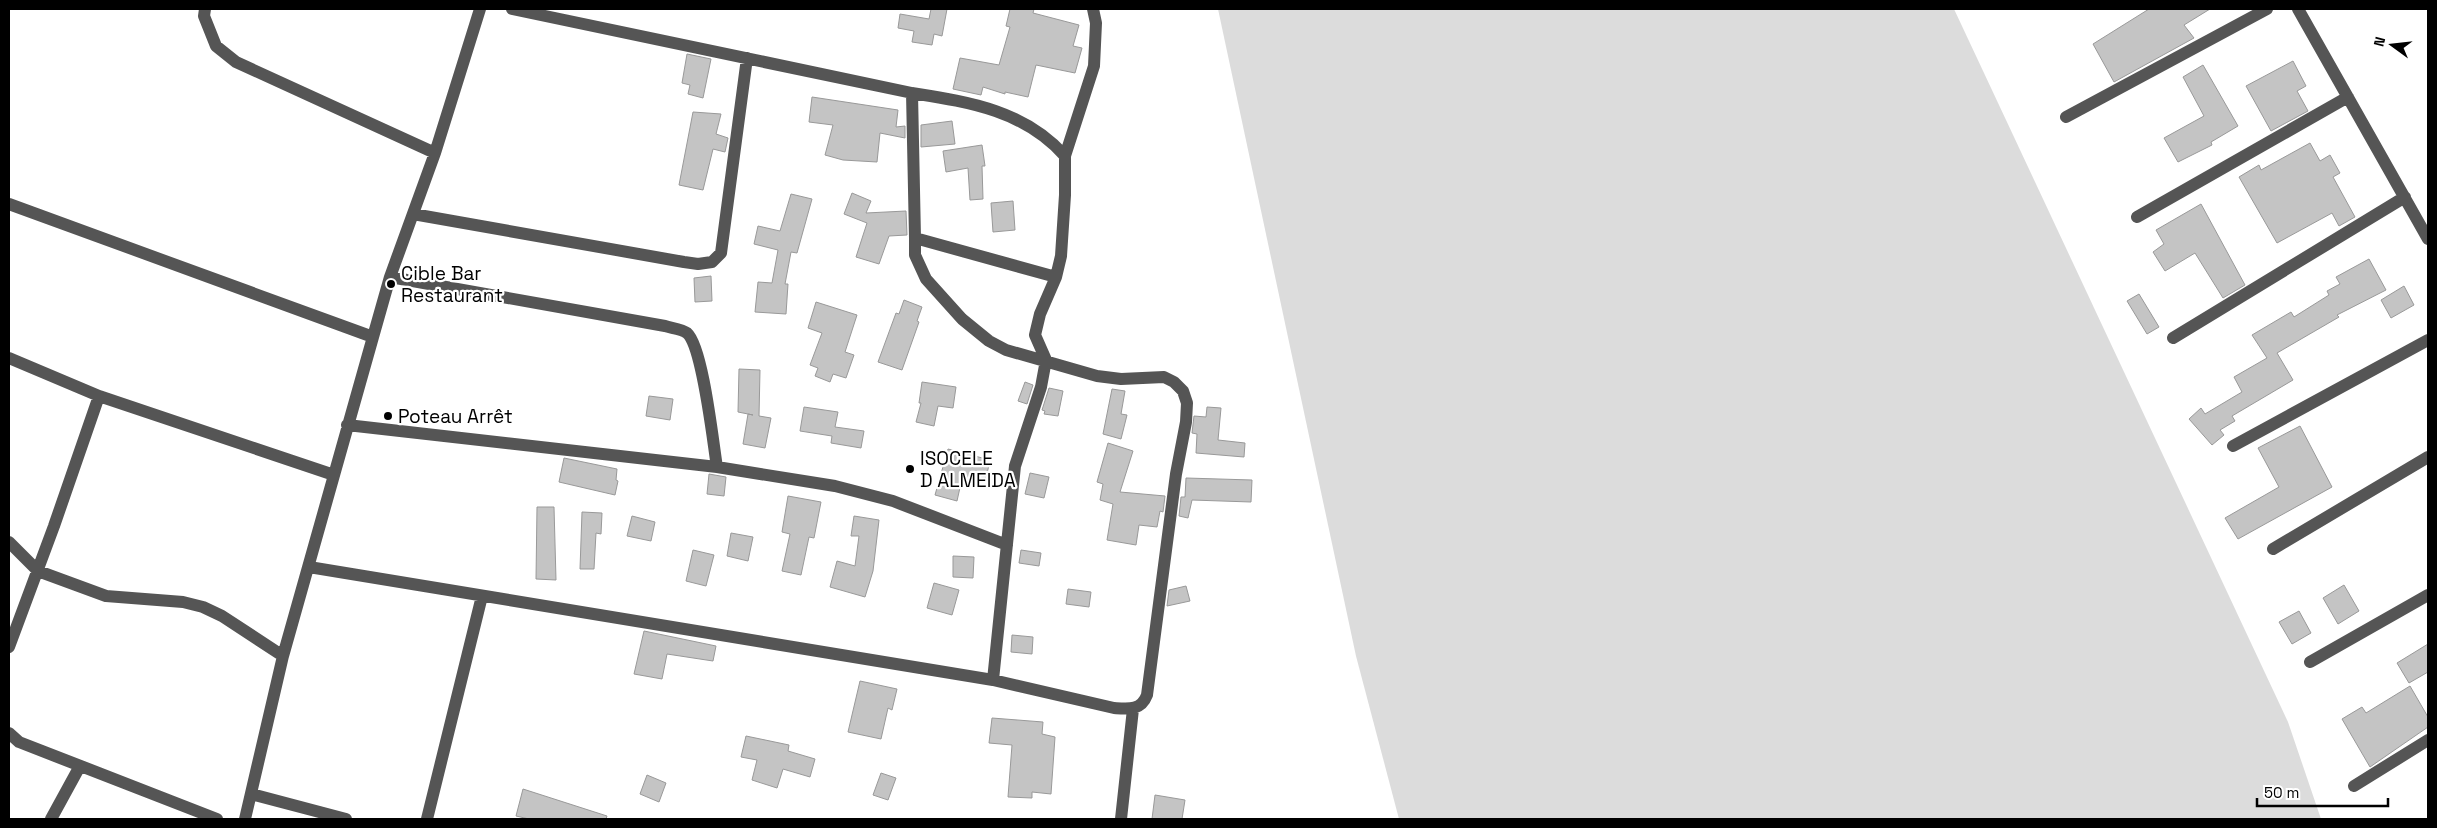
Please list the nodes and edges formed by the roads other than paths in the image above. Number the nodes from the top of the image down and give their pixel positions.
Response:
1 (205, 9) edge
2 (480, 9) edge
3 (512, 9) edge
4 (1093, 9) edge
5 (2266, 9) edge
6 (2298, 9) edge
7 (747, 58) junction
8 (912, 93) junction
9 (2348, 97) junction
10 (2066, 117) dead end
11 (435, 153) junction
12 (1065, 156) junction
13 (2405, 197) junction
14 (9, 204) edge
15 (413, 214) junction
16 (2137, 217) dead end
17 (915, 238) junction
18 (2428, 239) edge
19 (1056, 277) junction
20 (390, 278) junction
21 (373, 337) junction
22 (2173, 338) dead end
23 (2428, 340) edge
24 (9, 358) edge
25 (1046, 360) junction
26 (98, 396) junction
27 (347, 425) junction
28 (2233, 446) dead end
29 (2428, 458) edge
30 (717, 467) junction
31 (334, 474) junction
32 (9, 542) edge
33 (1007, 545) junction
34 (2273, 549) dead end
35 (309, 567) junction
36 (38, 571) junction
37 (2428, 595) edge
38 (482, 596) junction
39 (9, 647) edge
40 (283, 656) junction
41 (2310, 662) dead end
42 (993, 680) junction
43 (1133, 710) junction
44 (9, 733) edge
45 (2428, 740) edge
46 (80, 766) junction
47 (2354, 786) dead end
48 (252, 794) junction
49 (51, 819) edge
50 (217, 819) edge
51 (245, 819) edge
52 (346, 819) edge
53 (427, 819) edge
54 (1121, 819) edge

1 - 11 street
2 - 11 street
3 - 7 street
4 - 12 street
5 - 10 street
6 - 9 street
7 - 8 street
7 - 15 street
8 - 12 street
8 - 17 street
9 - 13 street
9 - 16 street
11 - 15 street
12 - 19 street
13 - 18 street
13 - 22 street
14 - 21 street
15 - 20 street
17 - 19 street
17 - 25 street
19 - 25 street
20 - 21 street
20 - 30 street
21 - 27 street
23 - 28 street
24 - 26 street
25 - 33 street
25 - 43 street
26 - 31 street
26 - 36 street
27 - 30 street
27 - 31 street
29 - 34 street
30 - 33 street
31 - 35 street
32 - 36 street
33 - 42 street
35 - 38 street
35 - 40 street
36 - 39 street
36 - 40 street
37 - 41 street
38 - 42 street
38 - 53 street
40 - 48 street
42 - 43 street
43 - 54 street
44 - 46 street
45 - 47 street
46 - 49 street
46 - 50 street
48 - 51 street
48 - 52 street

